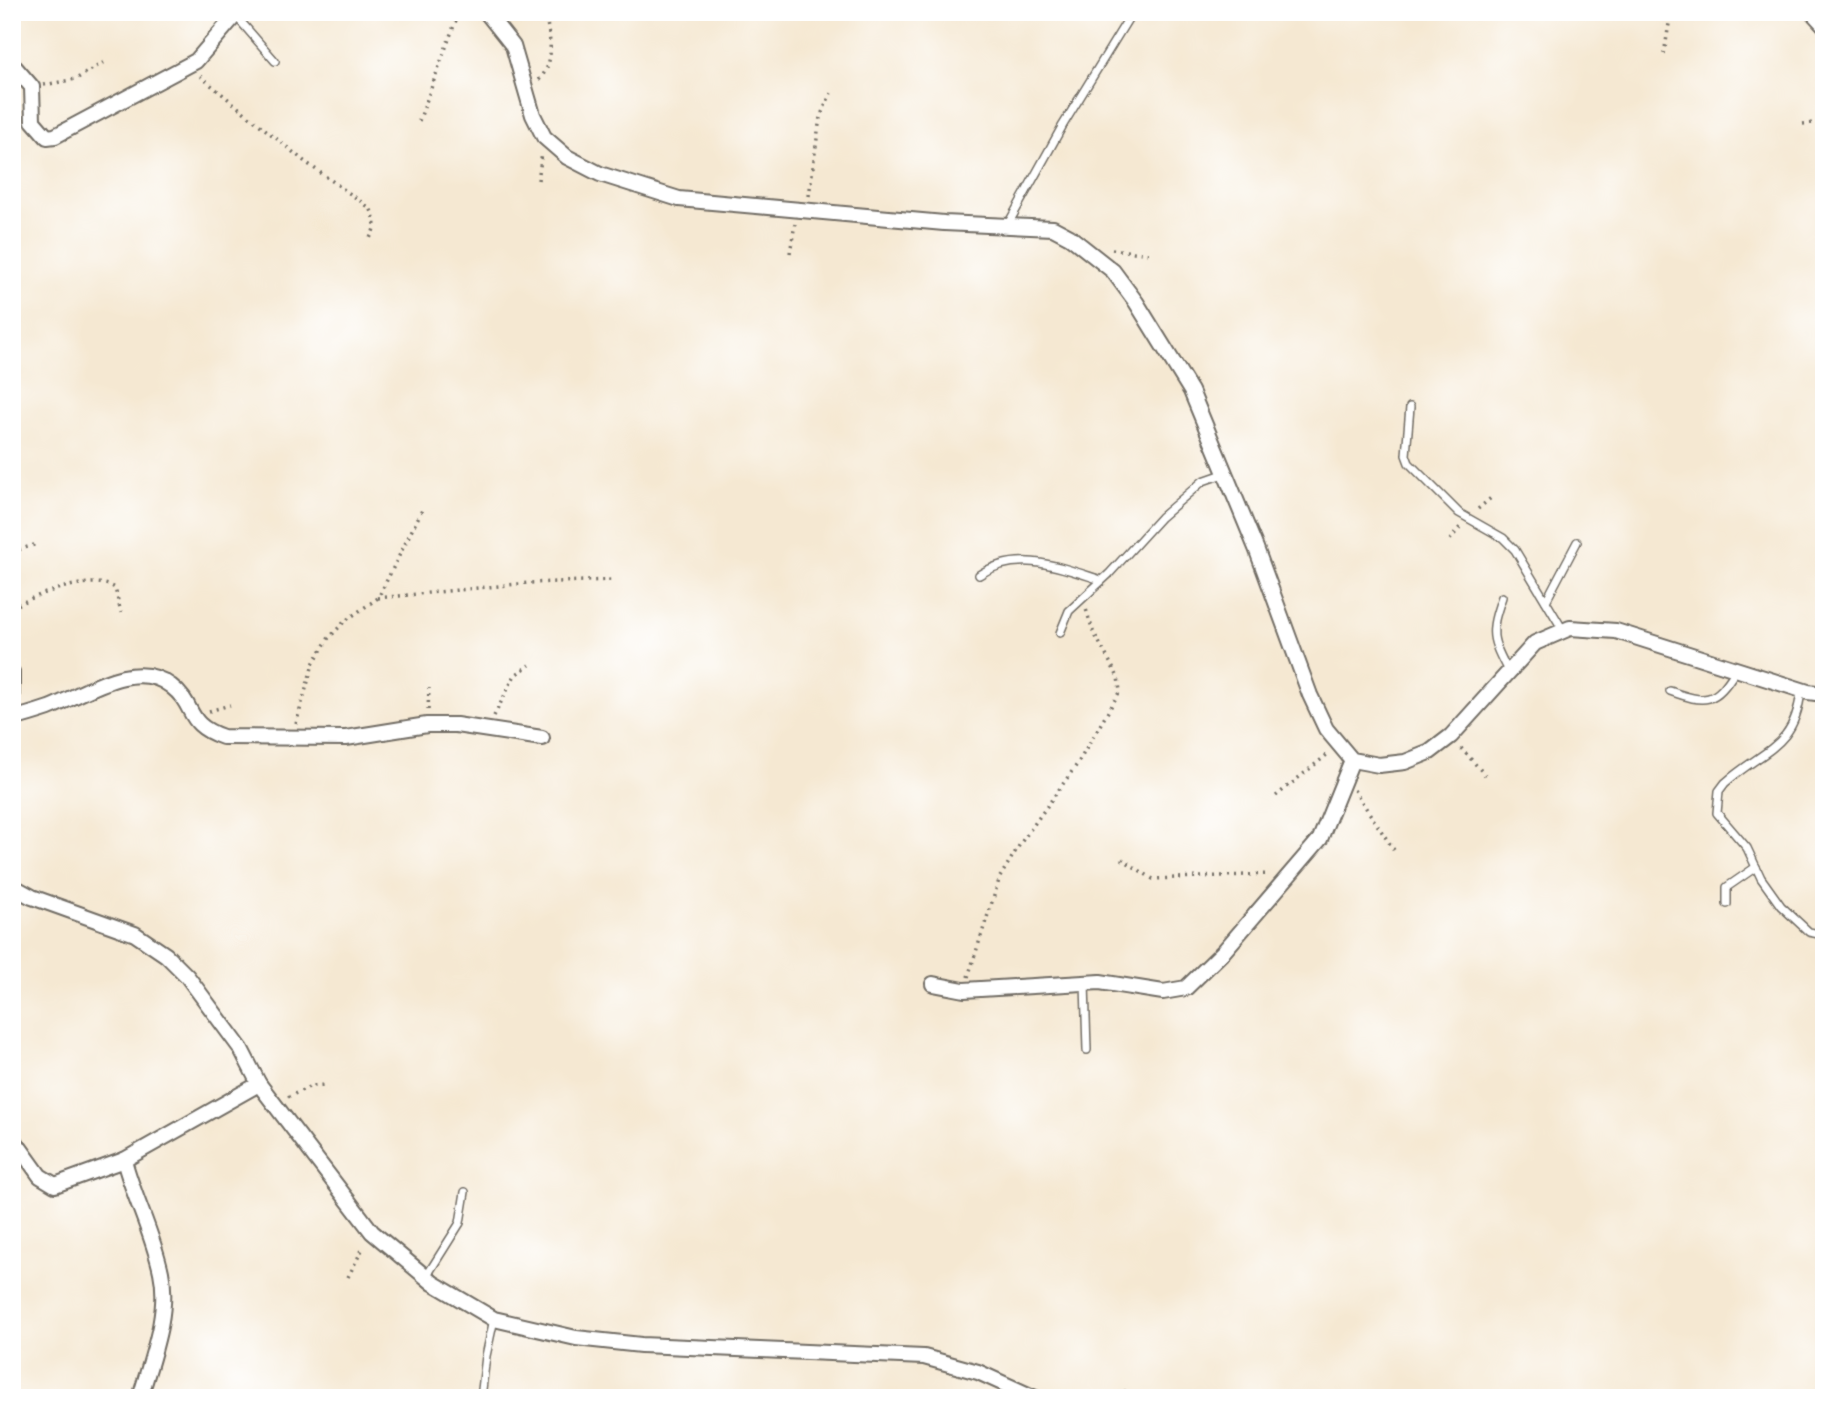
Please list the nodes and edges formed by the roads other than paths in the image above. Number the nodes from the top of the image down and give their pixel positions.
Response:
1 (486, 12) edge
2 (1812, 12) edge
3 (237, 14) edge
4 (1129, 14) edge
5 (1824, 25) edge
6 (275, 61) dead end
7 (12, 64) edge
8 (1007, 226) junction
9 (1410, 407) dead end
10 (1227, 472) junction
11 (1577, 542) dead end
12 (979, 575) dead end
13 (1101, 580) junction
14 (1502, 597) dead end
15 (1546, 601) junction
16 (1563, 630) junction
17 (1060, 633) dead end
18 (1737, 670) junction
19 (12, 672) edge
20 (1509, 673) junction
21 (1801, 690) junction
22 (1670, 691) dead end
23 (1824, 694) edge
24 (12, 710) edge
25 (12, 719) edge
26 (542, 738) dead end
27 (1352, 760) junction
28 (1756, 867) junction
29 (12, 886) edge
30 (1727, 904) dead end
31 (1824, 935) edge
32 (1085, 983) junction
33 (933, 984) dead end
34 (1087, 1050) dead end
35 (259, 1084) junction
36 (12, 1137) edge
37 (124, 1160) junction
38 (465, 1192) dead end
39 (426, 1277) junction
40 (494, 1320) junction
41 (140, 1398) edge
42 (481, 1398) edge
43 (1035, 1398) edge

1 - 8 street
2 - 5 street
3 - 6 lane
3 - 7 street
4 - 8 lane
8 - 10 street
9 - 15 lane
10 - 13 lane
10 - 27 street
11 - 15 lane
12 - 13 lane
13 - 17 lane
14 - 20 lane
15 - 16 lane
16 - 18 street
16 - 20 street
18 - 21 street
18 - 22 lane
19 - 24 street
20 - 27 street
21 - 23 street
21 - 28 lane
25 - 26 street
27 - 32 street
28 - 30 lane
28 - 31 lane
29 - 35 street
32 - 33 street
32 - 34 lane
35 - 37 street
35 - 39 street
36 - 37 street
37 - 41 street
38 - 39 lane
39 - 40 street
40 - 42 lane
40 - 43 street

